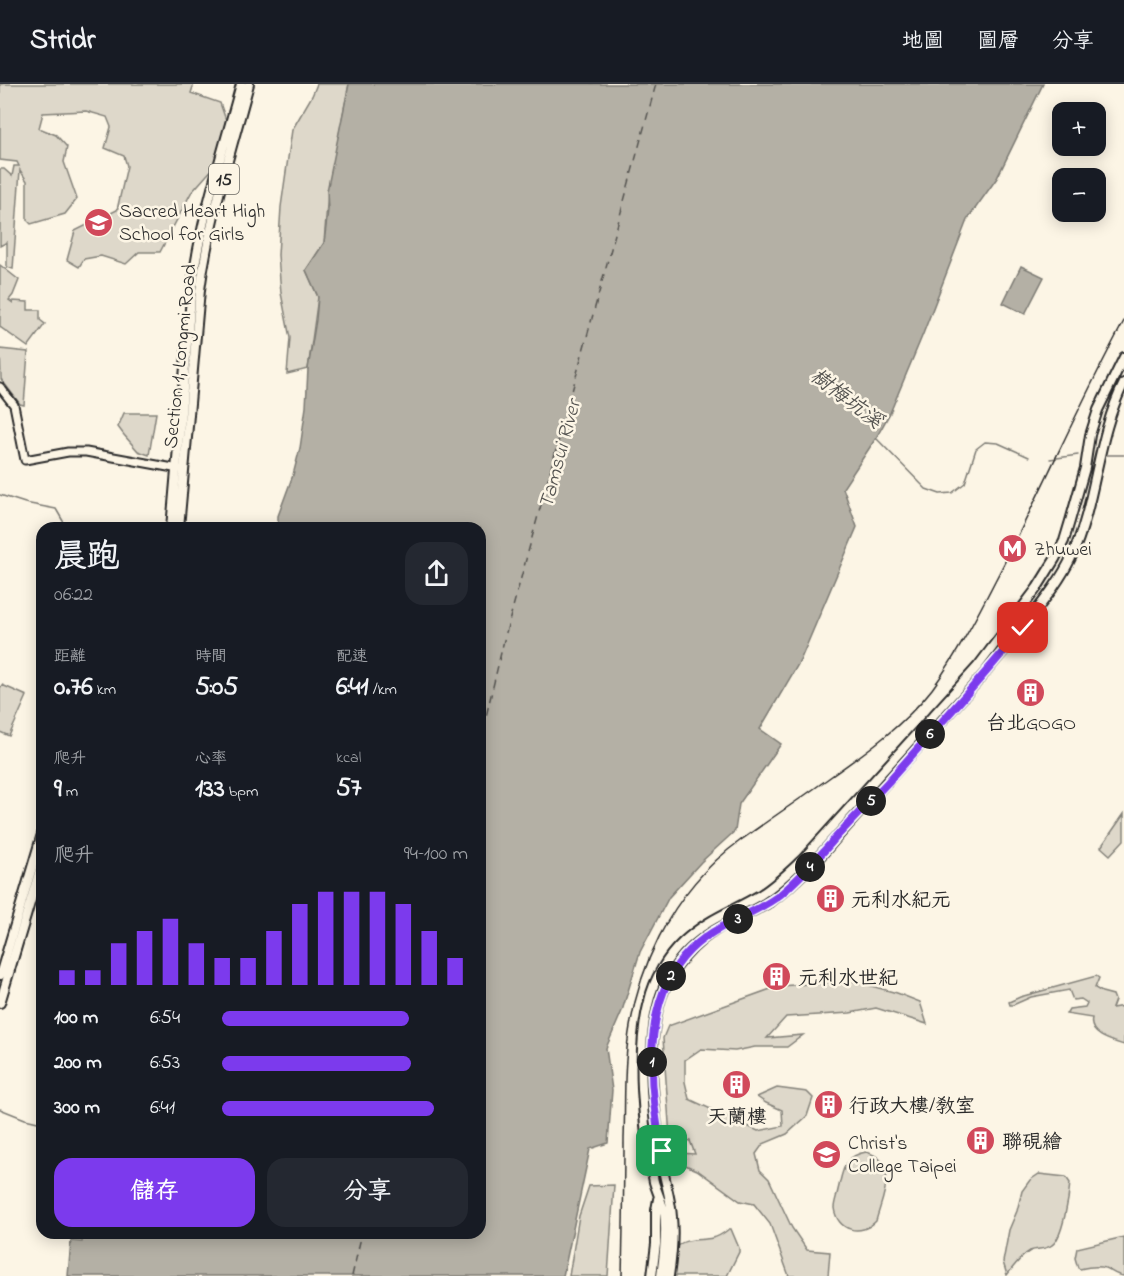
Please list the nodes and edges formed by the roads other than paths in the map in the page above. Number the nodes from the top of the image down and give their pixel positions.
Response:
1 (241, 84) edge
2 (249, 84) edge
3 (198, 275) junction
4 (1124, 357) edge
5 (1124, 383) edge
6 (0, 387) edge
7 (181, 469) junction
8 (172, 522) edge
9 (179, 522) edge
10 (36, 854) edge
11 (36, 883) edge
12 (0, 975) edge
13 (0, 1003) edge
14 (659, 1198) junction
15 (652, 1276) edge
16 (662, 1276) edge
17 (669, 1276) edge

1 - 3 main road, Section 1, Longmi Road / 15
2 - 3 main road, Section 1, Longmi Road / 15
3 - 7 main road, Section 1, Longmi Road / 15
4 - 14 main road
5 - 17 main road
6 - 7 street
7 - 8 main road, Section 1, Longmi Road / 15
7 - 9 main road, Section 1, Longmi Road / 15
10 - 12 main road
11 - 13 main road
14 - 15 main road
14 - 16 main road

